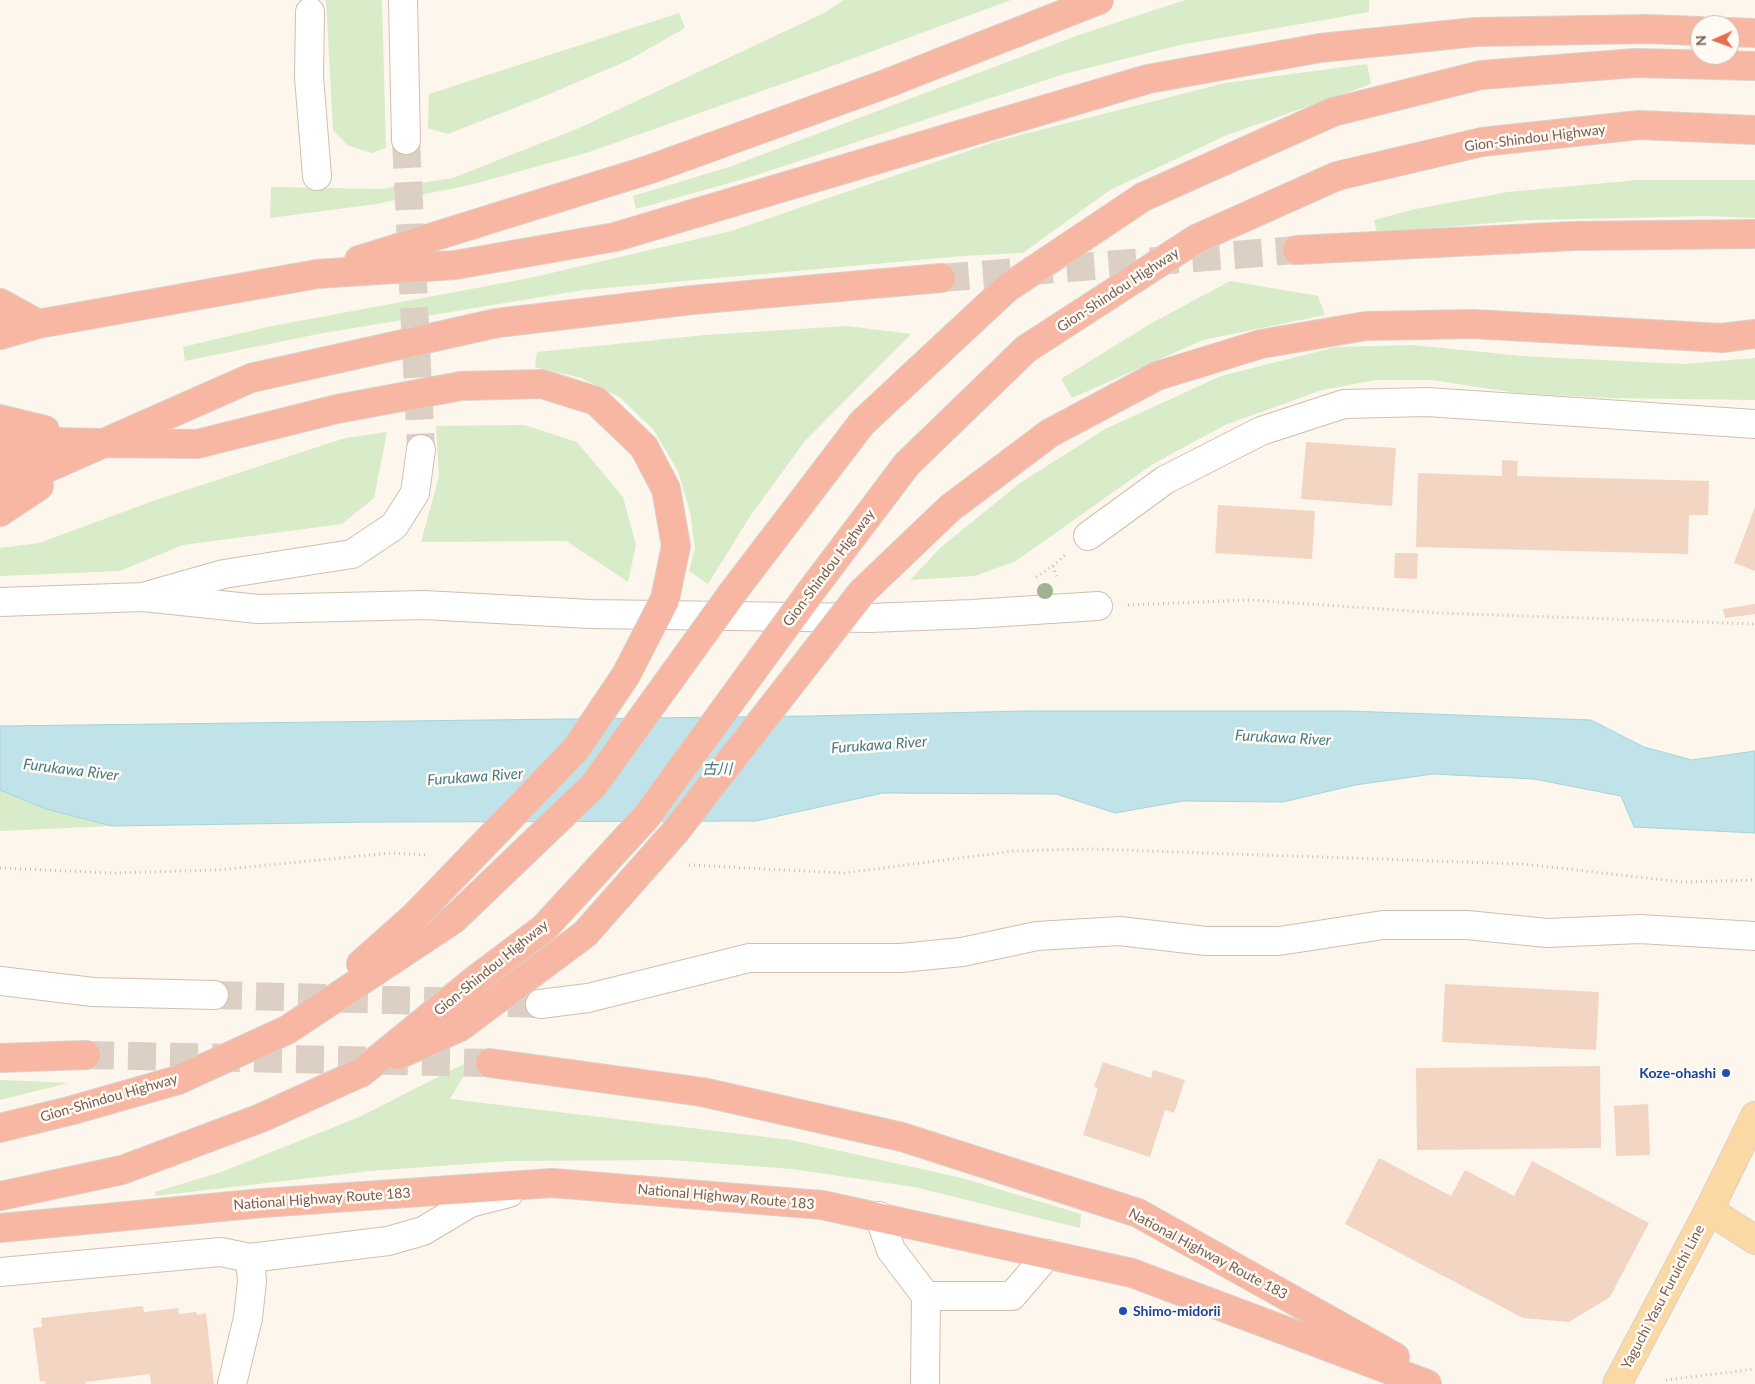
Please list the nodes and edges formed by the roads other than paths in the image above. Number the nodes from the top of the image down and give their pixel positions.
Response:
1 (403, 0) edge
2 (1099, 0) edge
3 (310, 12) dead end
4 (1690, 31) edge
5 (1740, 32) edge
6 (1755, 33) edge
7 (1755, 66) edge
8 (1755, 130) edge
9 (406, 140) tunnel mouth
10 (317, 176) dead end
11 (1755, 234) edge
12 (1297, 250) tunnel mouth
13 (317, 274) junction
14 (941, 278) tunnel mouth
15 (0, 303) edge
16 (0, 310) edge
17 (0, 319) edge
18 (38, 324) junction
19 (0, 326) edge
20 (1755, 334) edge
21 (0, 335) edge
22 (0, 346) edge
23 (0, 419) edge
24 (1755, 424) edge
25 (0, 440) edge
26 (102, 444) junction
27 (421, 448) tunnel mouth
28 (0, 461) edge
29 (0, 489) edge
30 (0, 512) edge
31 (1088, 536) dead end
32 (143, 597) junction
33 (0, 602) edge
34 (1098, 606) road end
35 (1755, 936) edge
36 (0, 981) edge
37 (214, 995) tunnel mouth
38 (540, 1004) tunnel mouth
39 (287, 1030) junction
40 (86, 1055) tunnel mouth
41 (0, 1058) edge
42 (490, 1063) tunnel mouth
43 (362, 1072) junction
44 (1755, 1116) edge
45 (0, 1128) edge
46 (552, 1183) junction
47 (0, 1196) edge
48 (1709, 1210) junction
49 (878, 1216) junction
50 (0, 1228) edge
51 (1755, 1240) edge
52 (1048, 1254) junction
53 (250, 1258) junction
54 (0, 1272) edge
55 (926, 1296) junction
56 (232, 1384) edge
57 (925, 1384) edge
58 (1427, 1384) edge
59 (1442, 1384) edge
60 (1617, 1384) edge

1 - 9 street
2 - 13 highway
3 - 10 street
4 - 13 highway
5 - 6 highway
7 - 39 highway, Gion-Shindou Highway, bridge
8 - 43 highway, Gion-Shindou Highway, bridge
11 - 12 highway
13 - 18 highway
14 - 26 highway
15 - 18 highway
16 - 18 highway
17 - 18 highway
18 - 19 highway
18 - 21 highway
18 - 22 highway
20 - 43 highway, bridge
23 - 26 highway
24 - 31 street
25 - 26 highway
26 - 28 highway
26 - 29 highway
26 - 30 highway
26 - 39 highway, bridge
27 - 32 street
32 - 33 street
32 - 34 street
35 - 38 street
36 - 37 street
39 - 45 highway, Gion-Shindou Highway
40 - 41 highway
42 - 59 highway, National Highway Route 183
43 - 47 highway, Gion-Shindou Highway
44 - 48 main road, Yaguchi Yasu Furuichi Line
46 - 49 highway, National Highway Route 183
46 - 50 highway, National Highway Route 183
46 - 53 street
48 - 51 main road, Yaguchi Yasu Furuichi Line
48 - 60 main road, Yaguchi Yasu Furuichi Line
49 - 52 highway, National Highway Route 183
49 - 55 street
52 - 55 street
52 - 58 highway, National Highway Route 183
53 - 54 street
53 - 56 street
55 - 57 street

